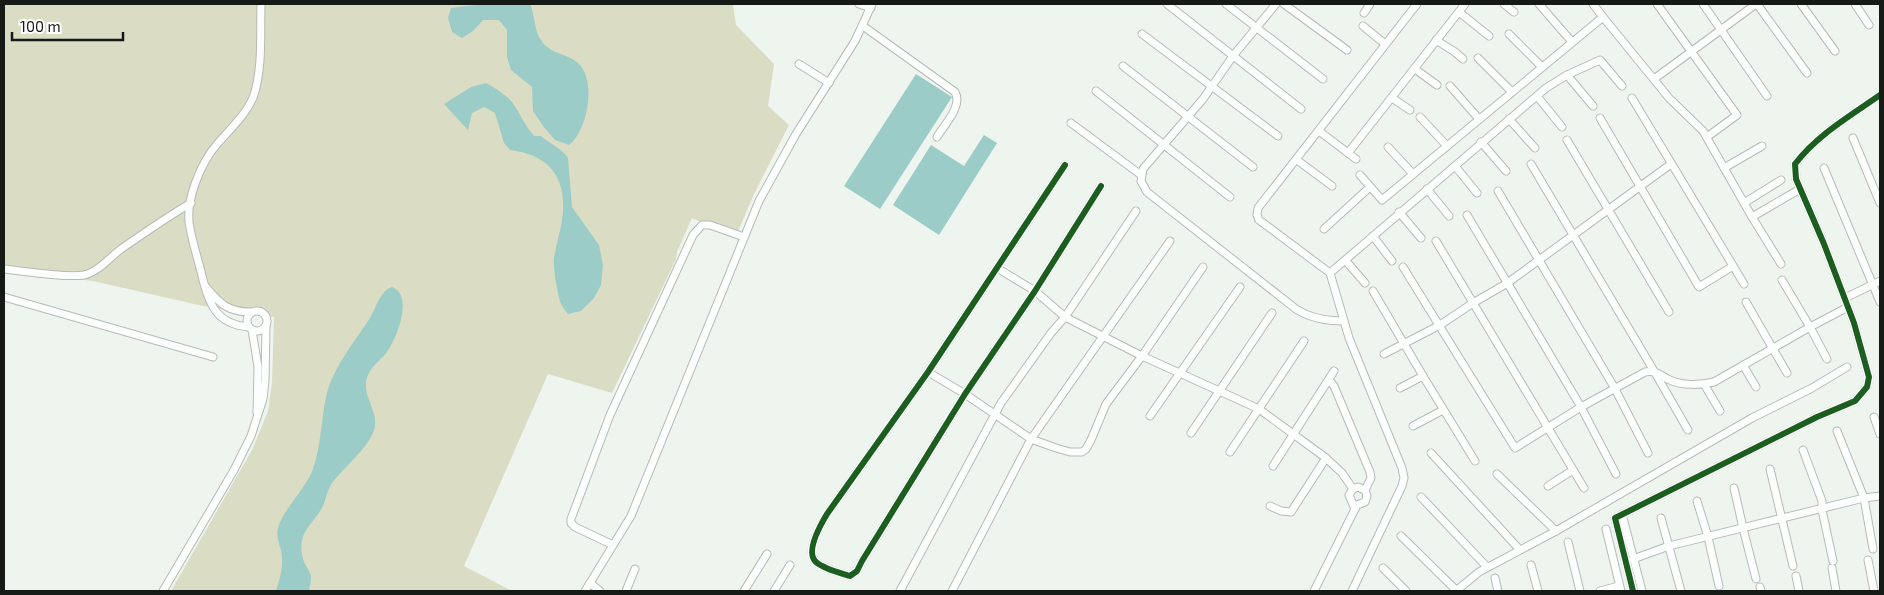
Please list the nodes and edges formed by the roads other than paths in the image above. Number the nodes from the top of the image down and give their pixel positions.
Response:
1 (261, 4) edge
2 (859, 4) edge
3 (1166, 4) edge
4 (1226, 4) edge
5 (1276, 4) edge
6 (1284, 4) edge
7 (1370, 4) edge
8 (1417, 4) edge
9 (1465, 4) edge
10 (1504, 4) edge
11 (1539, 4) edge
12 (1592, 4) edge
13 (1657, 4) edge
14 (1703, 4) edge
15 (1756, 4) edge
16 (1801, 4) edge
17 (1855, 4) edge
18 (872, 6) edge
19 (1459, 12) junction
20 (1514, 12) dead end
21 (1364, 13) dead end
22 (1602, 17) junction
23 (1869, 24) dead end
24 (863, 26) junction
25 (1364, 26) dead end
26 (1256, 27) junction
27 (1721, 29) junction
28 (1142, 34) dead end
29 (1509, 34) dead end
30 (1489, 36) dead end
31 (1436, 40) junction
32 (1572, 42) junction
33 (1385, 44) junction
34 (1347, 50) dead end
35 (1835, 51) dead end
36 (1692, 52) junction
37 (1233, 56) junction
38 (1478, 58) dead end
39 (1463, 60) dead end
40 (799, 64) dead end
41 (1123, 66) dead end
42 (1542, 67) junction
43 (1415, 68) junction
44 (1807, 73) dead end
45 (1567, 76) junction
46 (1323, 79) dead end
47 (1654, 79) junction
48 (829, 83) junction
49 (1437, 85) dead end
50 (1450, 86) dead end
51 (1622, 86) dead end
52 (1212, 87) junction
53 (1096, 91) dead end
54 (1512, 92) junction
55 (1880, 95) edge
56 (1537, 96) junction
57 (1767, 96) dead end
58 (1392, 98) junction
59 (1632, 98) dead end
60 (1593, 106) dead end
61 (1300, 109) dead end
62 (1410, 110) dead end
63 (1188, 116) junction
64 (1420, 117) dead end
65 (1600, 118) dead end
66 (1479, 119) junction
67 (1509, 119) junction
68 (1072, 123) dead end
69 (1562, 126) dead end
70 (1319, 130) junction
71 (1278, 136) dead end
72 (936, 137) dead end
73 (1707, 137) junction
74 (1852, 138) dead end
75 (1566, 140) dead end
76 (1482, 142) junction
77 (1164, 144) junction
78 (1447, 146) junction
79 (1762, 146) dead end
80 (1388, 147) dead end
81 (1535, 148) dead end
82 (1348, 153) junction
83 (1356, 159) dead end
84 (1297, 160) junction
85 (1531, 164) dead end
86 (1671, 164) junction
87 (1065, 165) dead end
88 (1454, 166) junction
89 (1253, 167) dead end
90 (1724, 168) junction
91 (1824, 168) dead end
92 (1506, 171) dead end
93 (1413, 174) junction
94 (1141, 175) junction
95 (1360, 176) dead end
96 (1780, 180) dead end
97 (1101, 186) dead end
98 (1332, 186) dead end
99 (1640, 186) junction
100 (1370, 187) junction
101 (1427, 189) junction
102 (1800, 189) junction
103 (1498, 191) dead end
104 (1477, 193) dead end
105 (1230, 197) dead end
106 (191, 203) junction
107 (1744, 203) junction
108 (1880, 203) edge
109 (1608, 210) junction
110 (1136, 212) dead end
111 (1399, 212) junction
112 (1467, 215) dead end
113 (1448, 216) dead end
114 (1752, 217) junction
115 (1324, 229) dead end
116 (1573, 235) junction
117 (1373, 236) junction
118 (744, 237) junction
119 (1421, 238) dead end
120 (1170, 241) dead end
121 (1436, 241) dead end
122 (1539, 260) junction
123 (1346, 261) junction
124 (1392, 261) dead end
125 (1781, 264) dead end
126 (1733, 266) junction
127 (1204, 267) dead end
128 (1403, 267) dead end
129 (4, 268) edge
130 (997, 268) junction
131 (1330, 273) junction
132 (1782, 280) dead end
133 (1365, 283) dead end
134 (1877, 283) edge
135 (1506, 284) junction
136 (1744, 284) dead end
137 (204, 285) junction
138 (1240, 287) dead end
139 (1035, 291) junction
140 (1374, 291) dead end
141 (4, 297) edge
142 (1844, 298) junction
143 (1473, 302) junction
144 (1746, 302) dead end
145 (1880, 302) edge
146 (1848, 307) junction
147 (251, 312) junction
148 (1669, 312) dead end
149 (1272, 314) dead end
150 (1065, 317) junction
151 (1344, 321) junction
152 (1440, 325) junction
153 (266, 326) junction
154 (1810, 327) junction
155 (250, 329) junction
156 (1104, 337) junction
157 (1304, 341) dead end
158 (1404, 344) junction
159 (1771, 348) junction
160 (1384, 354) dead end
161 (1142, 356) junction
162 (213, 357) dead end
163 (1827, 359) dead end
164 (1743, 365) junction
165 (1847, 367) dead end
166 (1334, 371) dead end
167 (1654, 371) junction
168 (928, 372) junction
169 (1181, 373) junction
170 (1787, 373) dead end
171 (1423, 376) junction
172 (1328, 380) junction
173 (1704, 384) junction
174 (1614, 387) junction
175 (1756, 387) dead end
176 (1400, 388) dead end
177 (1220, 391) junction
178 (965, 394) junction
179 (1581, 407) junction
180 (1259, 409) junction
181 (1443, 410) junction
182 (1720, 411) dead end
183 (995, 416) junction
184 (1150, 416) dead end
185 (1874, 417) dead end
186 (257, 418) junction
187 (1413, 426) dead end
188 (1547, 427) junction
189 (1688, 430) dead end
190 (1837, 431) dead end
191 (1191, 433) dead end
192 (1293, 433) junction
193 (1880, 434) edge
194 (1031, 439) junction
195 (1802, 450) dead end
196 (1230, 452) dead end
197 (1431, 453) dead end
198 (1648, 453) dead end
199 (1326, 458) junction
200 (1475, 461) dead end
201 (1273, 466) dead end
202 (1770, 469) dead end
203 (1573, 470) junction
204 (1497, 474) dead end
205 (1616, 474) dead end
206 (1548, 486) dead end
207 (1584, 488) dead end
208 (1734, 488) dead end
209 (1353, 489) junction
210 (1365, 490) junction
211 (1880, 496) edge
212 (1421, 497) dead end
213 (1864, 498) junction
214 (1697, 500) dead end
215 (1270, 506) dead end
216 (1356, 509) junction
217 (1822, 510) junction
218 (1622, 514) junction
219 (1661, 518) dead end
220 (1781, 519) junction
221 (1743, 528) junction
222 (1606, 530) dead end
223 (1556, 531) junction
224 (1401, 536) dead end
225 (1708, 537) junction
226 (1568, 542) dead end
227 (613, 545) junction
228 (1669, 546) junction
229 (1873, 549) dead end
230 (1520, 550) junction
231 (766, 554) dead end
232 (1634, 558) junction
233 (1868, 560) dead end
234 (790, 565) dead end
235 (1531, 565) dead end
236 (1793, 566) dead end
237 (1487, 567) junction
238 (1383, 568) dead end
239 (635, 569) dead end
240 (1796, 576) dead end
241 (1495, 578) dead end
242 (1756, 578) dead end
243 (590, 583) junction
244 (1719, 586) dead end
245 (1620, 589) edge
246 (163, 591) edge
247 (585, 591) edge
248 (600, 591) edge
249 (626, 591) edge
250 (744, 591) edge
251 (774, 591) edge
252 (900, 591) edge
253 (952, 591) edge
254 (1314, 591) edge
255 (1352, 591) edge
256 (1406, 591) edge
257 (1456, 591) edge
258 (1498, 591) edge
259 (1538, 591) edge
260 (1580, 591) edge
261 (1600, 591) edge
262 (1633, 591) edge
263 (1642, 591) edge
264 (1681, 591) edge
265 (1799, 591) edge
266 (1836, 591) edge
267 (1874, 591) edge

1 - 106 street
2 - 18 street
3 - 37 street
4 - 26 street
5 - 26 street
6 - 34 street
7 - 21 street
8 - 33 street
9 - 19 street
10 - 20 street
11 - 32 street
12 - 22 street
13 - 36 street
14 - 27 street
15 - 27 street
15 - 44 street
16 - 35 street
17 - 23 street
18 - 24 street
19 - 30 street
19 - 31 street
22 - 32 street
22 - 47 street
24 - 48 street
24 - 72 street
25 - 33 street
26 - 37 street
26 - 46 street
27 - 36 street
27 - 57 street
28 - 52 street
29 - 42 street
31 - 39 street
31 - 43 street
32 - 42 street
33 - 70 street
36 - 47 street
36 - 73 street
37 - 52 street
37 - 61 street
38 - 54 street
40 - 48 street
41 - 63 street
42 - 54 street
43 - 49 street
43 - 58 street
45 - 51 street
45 - 56 street
45 - 60 street
47 - 73 street
48 - 118 street
50 - 66 street
52 - 63 street
52 - 71 street
53 - 77 street
54 - 66 street
55 - 102 street
56 - 67 street
56 - 69 street
58 - 62 street
58 - 82 street
59 - 86 street
63 - 77 street
63 - 89 street
64 - 78 street
65 - 99 street
66 - 78 street
67 - 76 street
67 - 81 street
68 - 94 street
70 - 82 street
70 - 84 street
73 - 90 street
74 - 108 street
75 - 109 street
76 - 88 street
76 - 92 street
77 - 94 street
77 - 105 street
78 - 93 street
79 - 90 street
80 - 93 street
82 - 83 street
84 - 98 street
84 - 131 street
85 - 116 street
86 - 99 street
86 - 126 street
87 - 130 street
88 - 101 street
88 - 104 street
90 - 107 street
91 - 134 street
93 - 100 street
94 - 151 street
95 - 100 street
96 - 107 street
97 - 139 street
99 - 109 street
99 - 126 street
100 - 115 street
101 - 111 street
101 - 113 street
102 - 114 street
102 - 142 street
103 - 122 street
106 - 129 street
106 - 137 street
107 - 114 street
109 - 116 street
109 - 148 street
110 - 150 street
111 - 117 street
111 - 119 street
112 - 135 street
114 - 125 street
116 - 122 street
116 - 167 street
117 - 123 street
117 - 124 street
118 - 227 street
118 - 227 street
120 - 156 street
121 - 143 street
122 - 135 street
122 - 174 street
123 - 131 street
123 - 133 street
126 - 136 street
127 - 161 street
128 - 152 street
130 - 139 street
130 - 168 street
131 - 151 street
132 - 154 street
134 - 142 street
134 - 145 street
135 - 143 street
135 - 179 street
137 - 147 street
137 - 155 street
138 - 169 street
139 - 150 street
139 - 178 street
140 - 158 street
141 - 162 street
142 - 146 street
143 - 152 street
143 - 188 street
144 - 159 street
146 - 154 street
146 - 218 street
147 - 153 street
147 - 155 street
149 - 177 street
150 - 156 street
150 - 183 street
151 - 255 street
152 - 158 street
152 - 188 street
153 - 155 street
153 - 186 street
154 - 159 street
154 - 163 street
155 - 186 street
156 - 161 street
156 - 194 street
157 - 180 street
158 - 160 street
158 - 171 street
159 - 164 street
159 - 170 street
161 - 169 street
161 - 194 street
164 - 173 street
164 - 175 street
165 - 223 street
166 - 172 street
167 - 173 street
167 - 174 street
167 - 189 street
168 - 178 street
168 - 178 street
169 - 177 street
169 - 184 street
171 - 176 street
171 - 181 street
172 - 192 street
172 - 210 street
173 - 182 street
174 - 179 street
174 - 198 street
177 - 180 street
177 - 191 street
178 - 183 street
179 - 188 street
179 - 205 street
180 - 192 street
180 - 196 street
181 - 187 street
181 - 200 street
183 - 194 street
183 - 252 street
185 - 193 street
186 - 246 street
188 - 203 street
190 - 213 street
192 - 199 street
192 - 201 street
194 - 253 street
195 - 217 street
197 - 230 street
199 - 209 street
199 - 215 street
202 - 220 street
203 - 206 street
203 - 207 street
204 - 223 street
208 - 221 street
209 - 210 street
209 - 216 street
210 - 216 street
211 - 213 street
212 - 237 street
213 - 217 street
213 - 229 street
214 - 225 street
216 - 254 street
217 - 220 street
217 - 266 street
218 - 232 street
218 - 262 street
219 - 228 street
220 - 221 street
220 - 236 street
221 - 225 street
221 - 242 street
222 - 245 street
223 - 230 street
224 - 257 street
225 - 228 street
225 - 244 street
226 - 260 street
227 - 243 street
228 - 232 street
228 - 264 street
230 - 237 street
231 - 250 street
232 - 263 street
233 - 267 street
234 - 251 street
235 - 259 street
237 - 257 street
238 - 256 street
239 - 249 street
240 - 265 street
241 - 258 street
243 - 247 street
243 - 248 street
245 - 261 street

